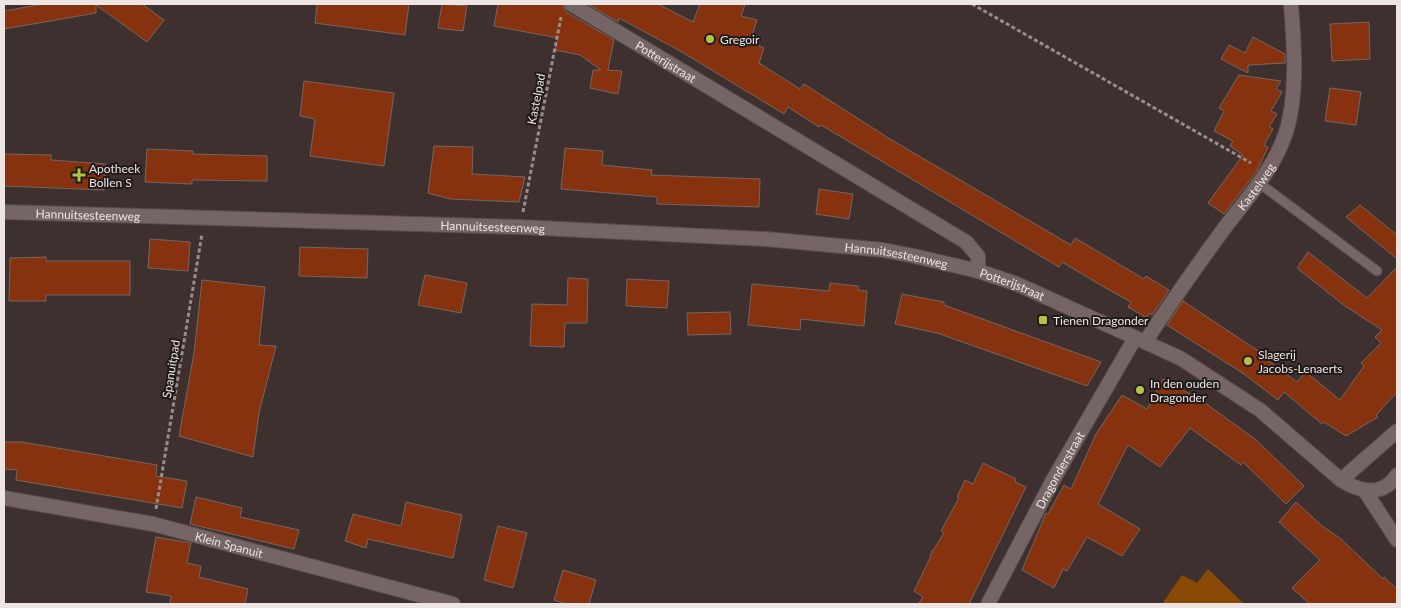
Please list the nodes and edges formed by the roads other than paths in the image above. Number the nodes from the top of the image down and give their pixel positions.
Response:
1 (1291, 4) edge
2 (566, 8) edge
3 (1263, 178) junction
4 (4, 212) edge
5 (1377, 270) dead end
6 (978, 271) junction
7 (1140, 340) junction
8 (1397, 431) edge
9 (1397, 475) edge
10 (1341, 480) junction
11 (1365, 492) junction
12 (4, 498) edge
13 (1397, 540) edge
14 (452, 604) edge
15 (988, 604) edge

1 - 3 street, Kastelweg
2 - 6 street, Potterijstraat
3 - 5 lane
3 - 7 street, Kastelweg
4 - 6 street, Hannuitsesteenweg
6 - 7 street, Potterijstraat
7 - 10 street, Potterijstraat
7 - 15 street, Dragonderstraat
8 - 10 street
9 - 11 street
10 - 11 street, Potterijstraat
11 - 13 street
12 - 14 street, Klein Spanuit

